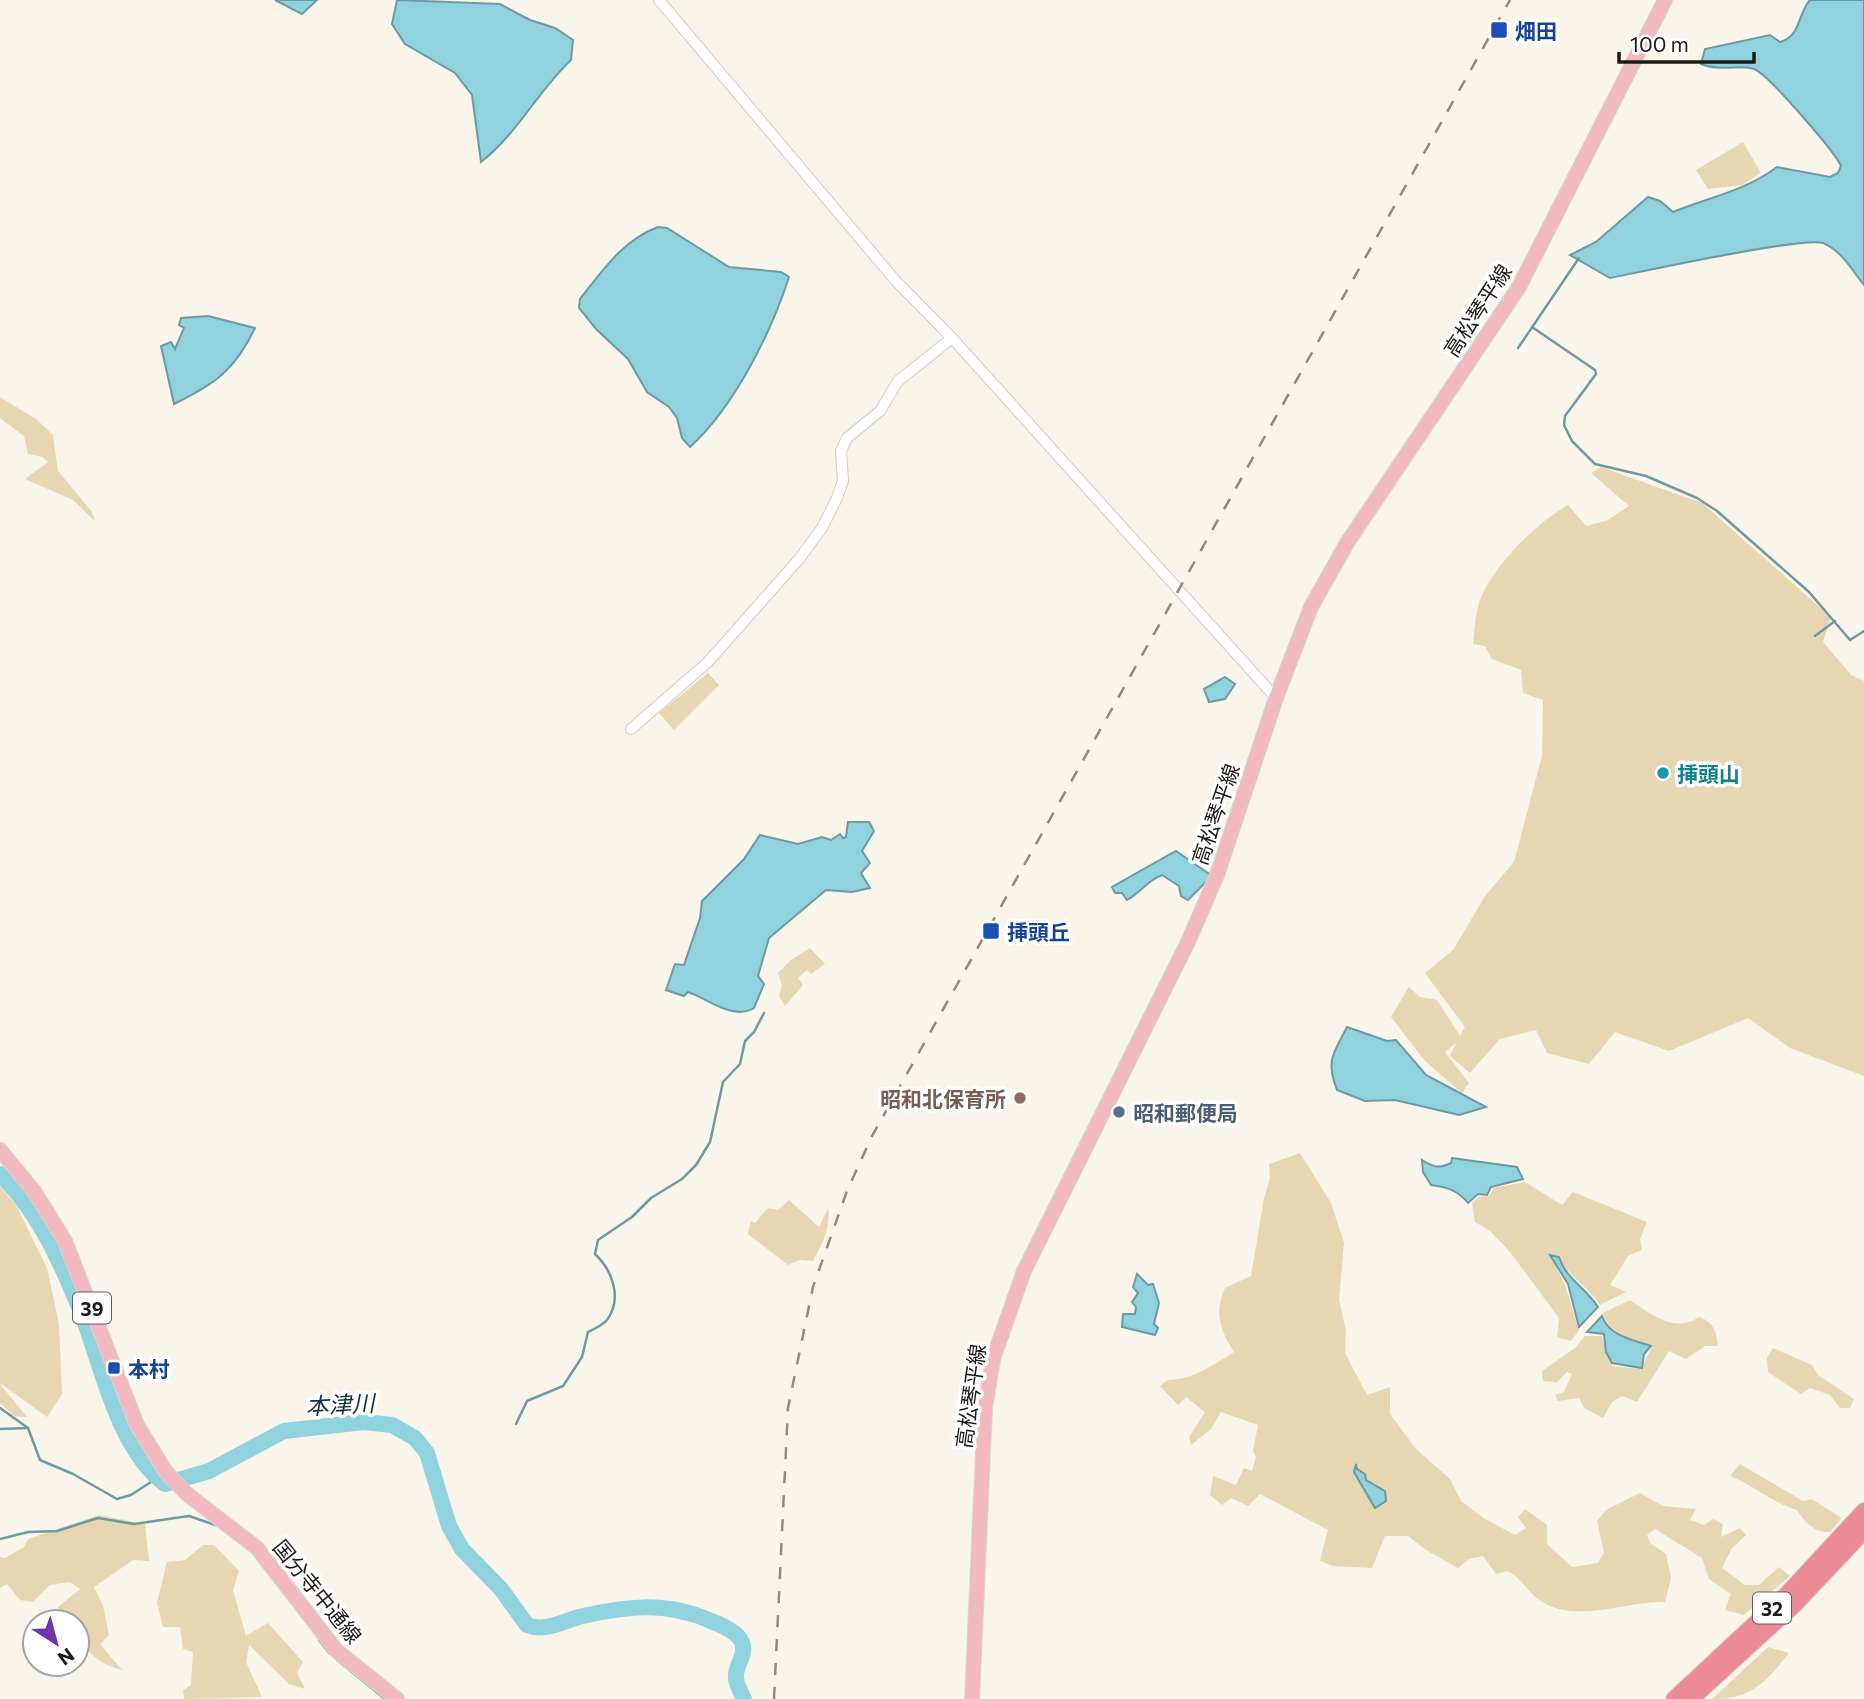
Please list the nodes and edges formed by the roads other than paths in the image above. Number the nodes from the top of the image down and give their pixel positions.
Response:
1 (659, 0) edge
2 (1665, 0) edge
3 (952, 338) junction
4 (1276, 698) junction
5 (631, 729) dead end
6 (0, 1150) edge
7 (1864, 1511) edge
8 (1864, 1531) edge
9 (1692, 1694) edge
10 (397, 1699) edge
11 (972, 1699) edge
12 (1672, 1699) edge

1 - 3 street
2 - 4 main road, 高松琴平線
3 - 4 street
3 - 5 street
4 - 11 main road, 高松琴平線
6 - 10 main road, 国分寺中通線 / 39
7 - 9 highway, 32
8 - 9 highway, 32
9 - 12 highway, 32

